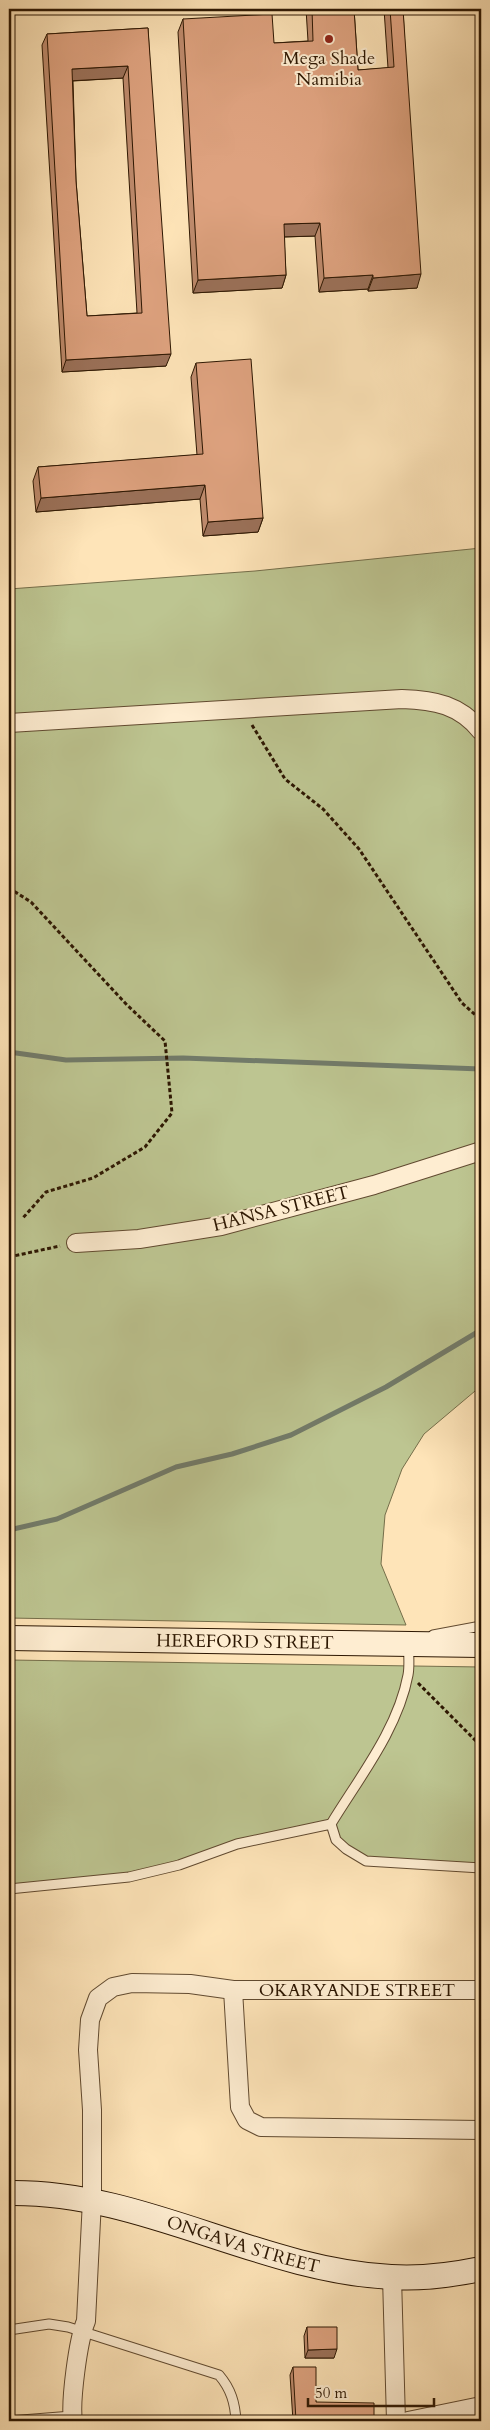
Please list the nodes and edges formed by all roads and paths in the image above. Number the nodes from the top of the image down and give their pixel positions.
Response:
1 (238, 709) junction
2 (9, 723) edge
3 (481, 731) edge
4 (9, 888) edge
5 (481, 1020) edge
6 (481, 1151) edge
7 (22, 1219) dead end
8 (76, 1243) joint
9 (9, 1257) edge
10 (481, 1626) edge
11 (9, 1638) edge
12 (409, 1644) junction
13 (481, 1645) edge
14 (408, 1674) junction
15 (481, 1746) edge
16 (331, 1824) junction
17 (481, 1868) edge
18 (9, 1889) edge
19 (233, 1990) junction
20 (481, 1990) edge
21 (481, 2130) edge
22 (9, 2193) edge
23 (92, 2200) junction
24 (481, 2269) edge
25 (392, 2277) junction
26 (9, 2330) edge
27 (82, 2331) junction
28 (481, 2406) edge
29 (73, 2419) edge
30 (9, 2421) edge
31 (236, 2421) edge
32 (396, 2421) edge
33 (408, 2421) edge

1 - 2 street
1 - 3 street
1 - 5 path
4 - 7 path
6 - 8 street, HANSA STREET
8 - 9 path
10 - 12 lane
11 - 12 street, HEREFORD STREET
12 - 13 street, HEREFORD STREET
12 - 14 lane
14 - 15 path
14 - 16 lane
16 - 17 lane
16 - 18 lane
19 - 20 street, OKARYANDE STREET
19 - 21 street, OKARYANDE STREET
19 - 23 street, OKARYANDE STREET
22 - 23 street, ONGAVA STREET
23 - 25 street, ONGAVA STREET
23 - 27 street, OKARYANDE STREET
24 - 25 street, ONGAVA STREET
25 - 32 street
26 - 27 lane
27 - 29 street, OKARYANDE STREET
27 - 31 lane
28 - 33 street
29 - 30 lane

